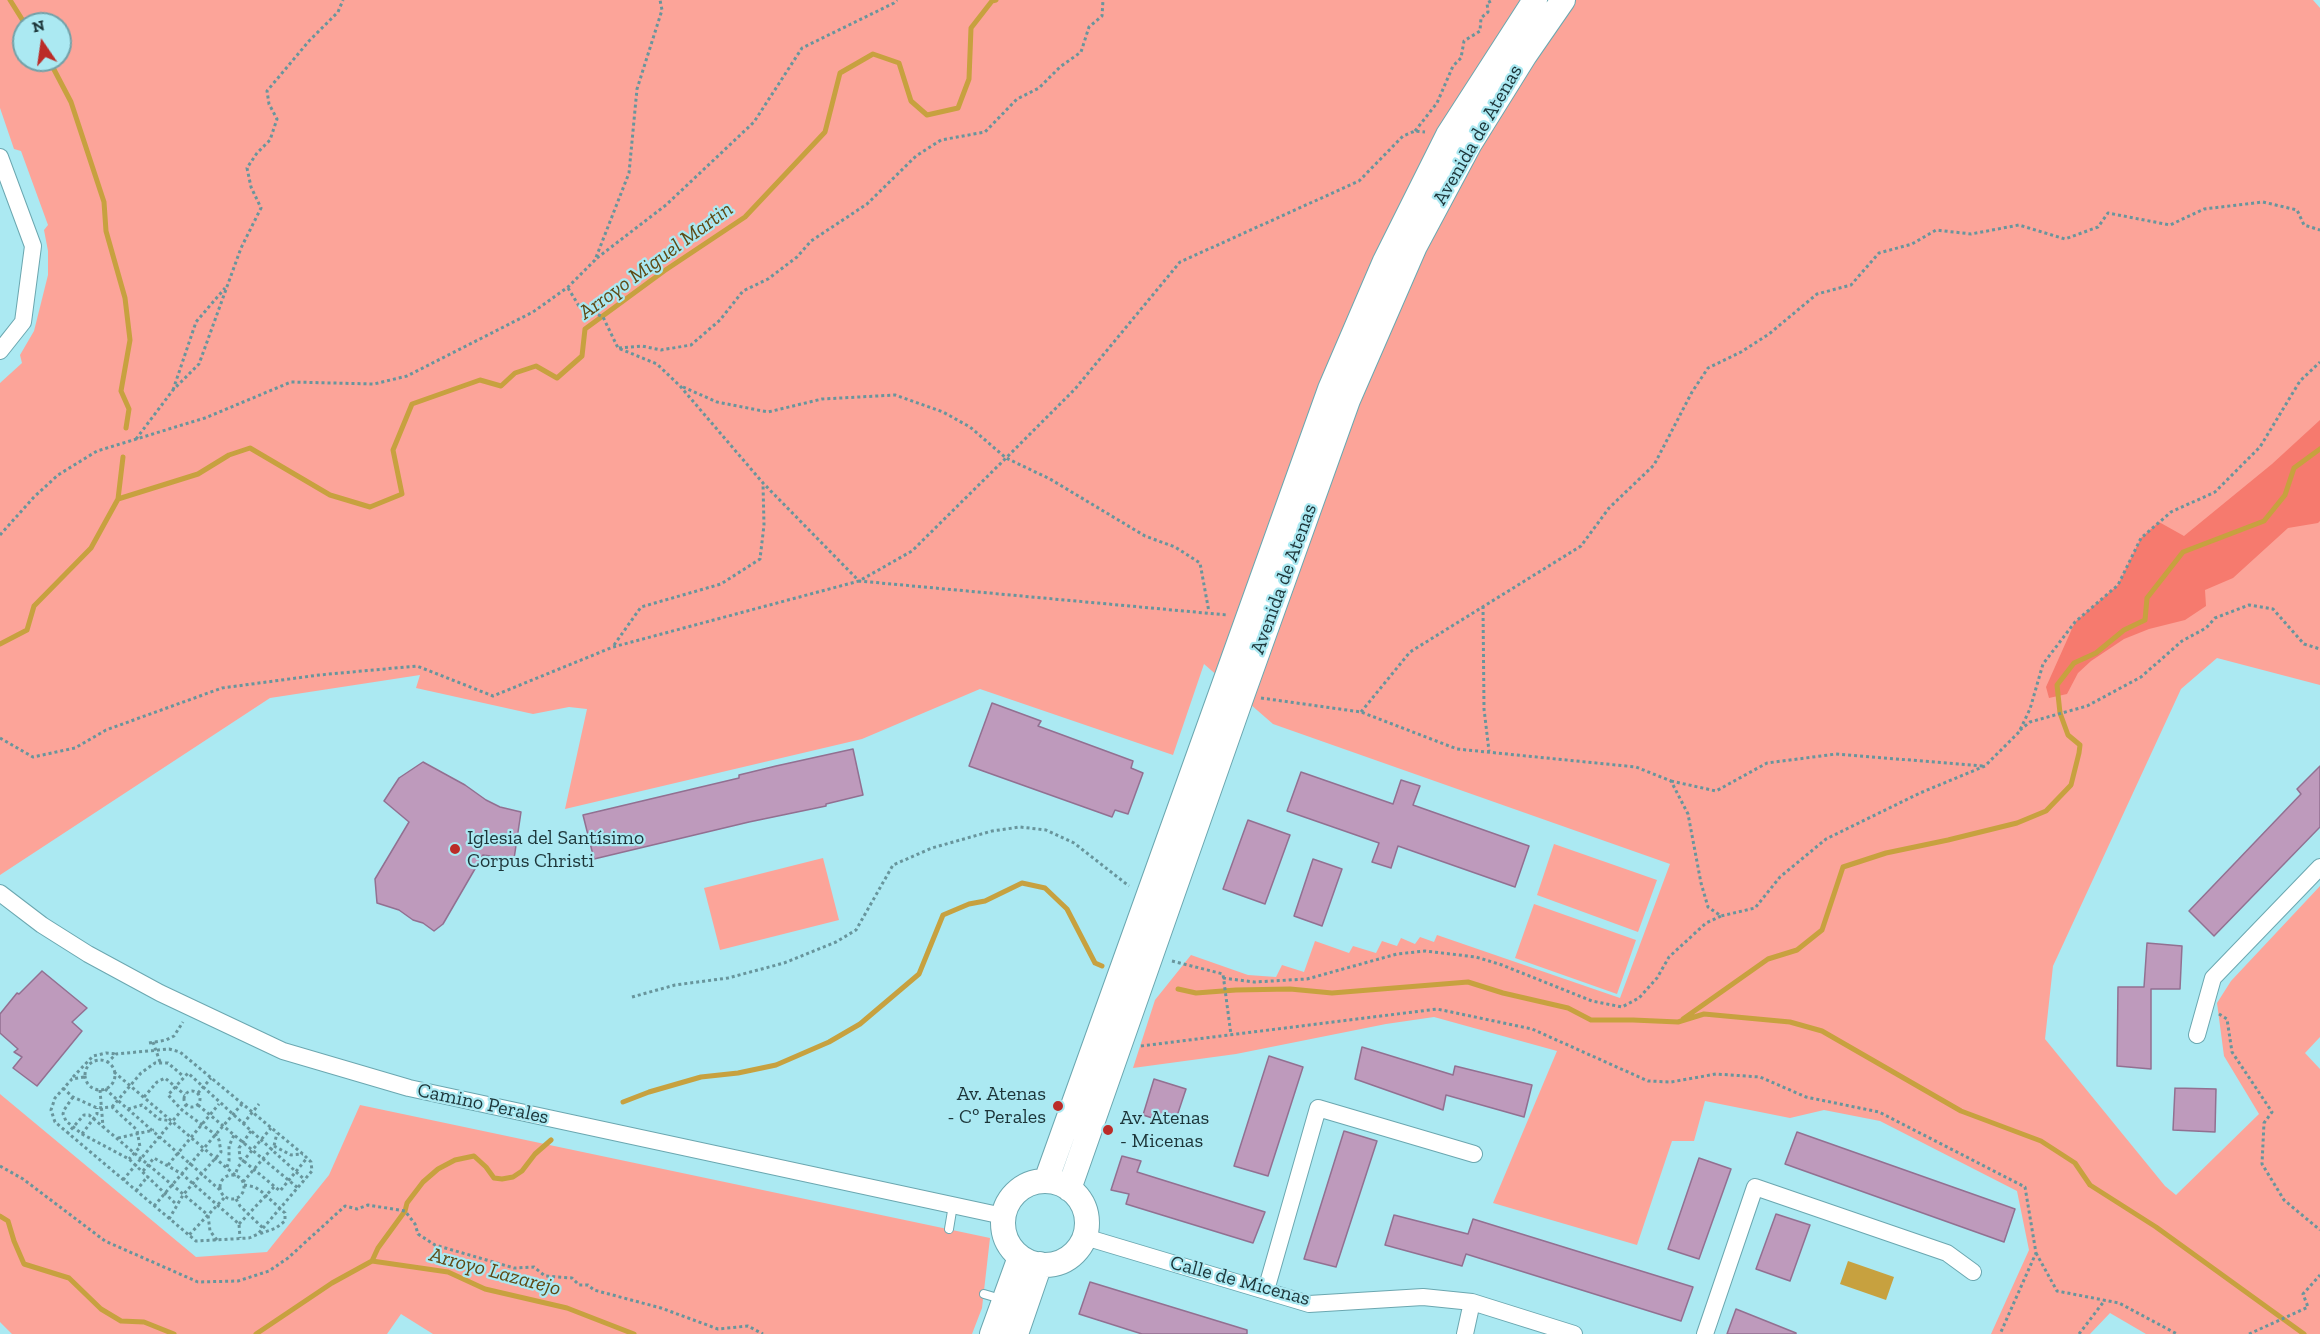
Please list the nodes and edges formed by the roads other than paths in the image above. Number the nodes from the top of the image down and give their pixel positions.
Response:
1 (1535, 0) edge
2 (1563, 0) edge
3 (0, 157) edge
4 (0, 351) edge
5 (2320, 867) edge
6 (0, 893) edge
7 (2197, 1035) dead end
8 (1474, 1154) dead end
9 (1046, 1181) junction
10 (1070, 1189) junction
11 (953, 1205) junction
12 (1004, 1216) junction
13 (949, 1229) dead end
14 (1084, 1237) junction
15 (1030, 1261) junction
16 (1972, 1272) dead end
17 (1266, 1290) junction
18 (1472, 1302) junction
19 (992, 1334) edge
20 (1016, 1334) edge
21 (1465, 1334) edge
22 (1574, 1334) edge
23 (1706, 1334) edge

1 - 9 main road, Avenida de Atenas
2 - 10 main road, Avenida de Atenas
3 - 4 street
5 - 7 street
6 - 11 street, Camino Perales
8 - 17 street
9 - 10 main road
9 - 12 main road
10 - 14 main road
11 - 12 street, Camino Perales
11 - 13 lane
12 - 15 main road
14 - 15 main road
14 - 17 street, Calle de Micenas
15 - 19 main road
15 - 20 main road
16 - 23 street
17 - 18 street, Calle de Micenas
18 - 21 street
18 - 22 street, Calle de Micenas

